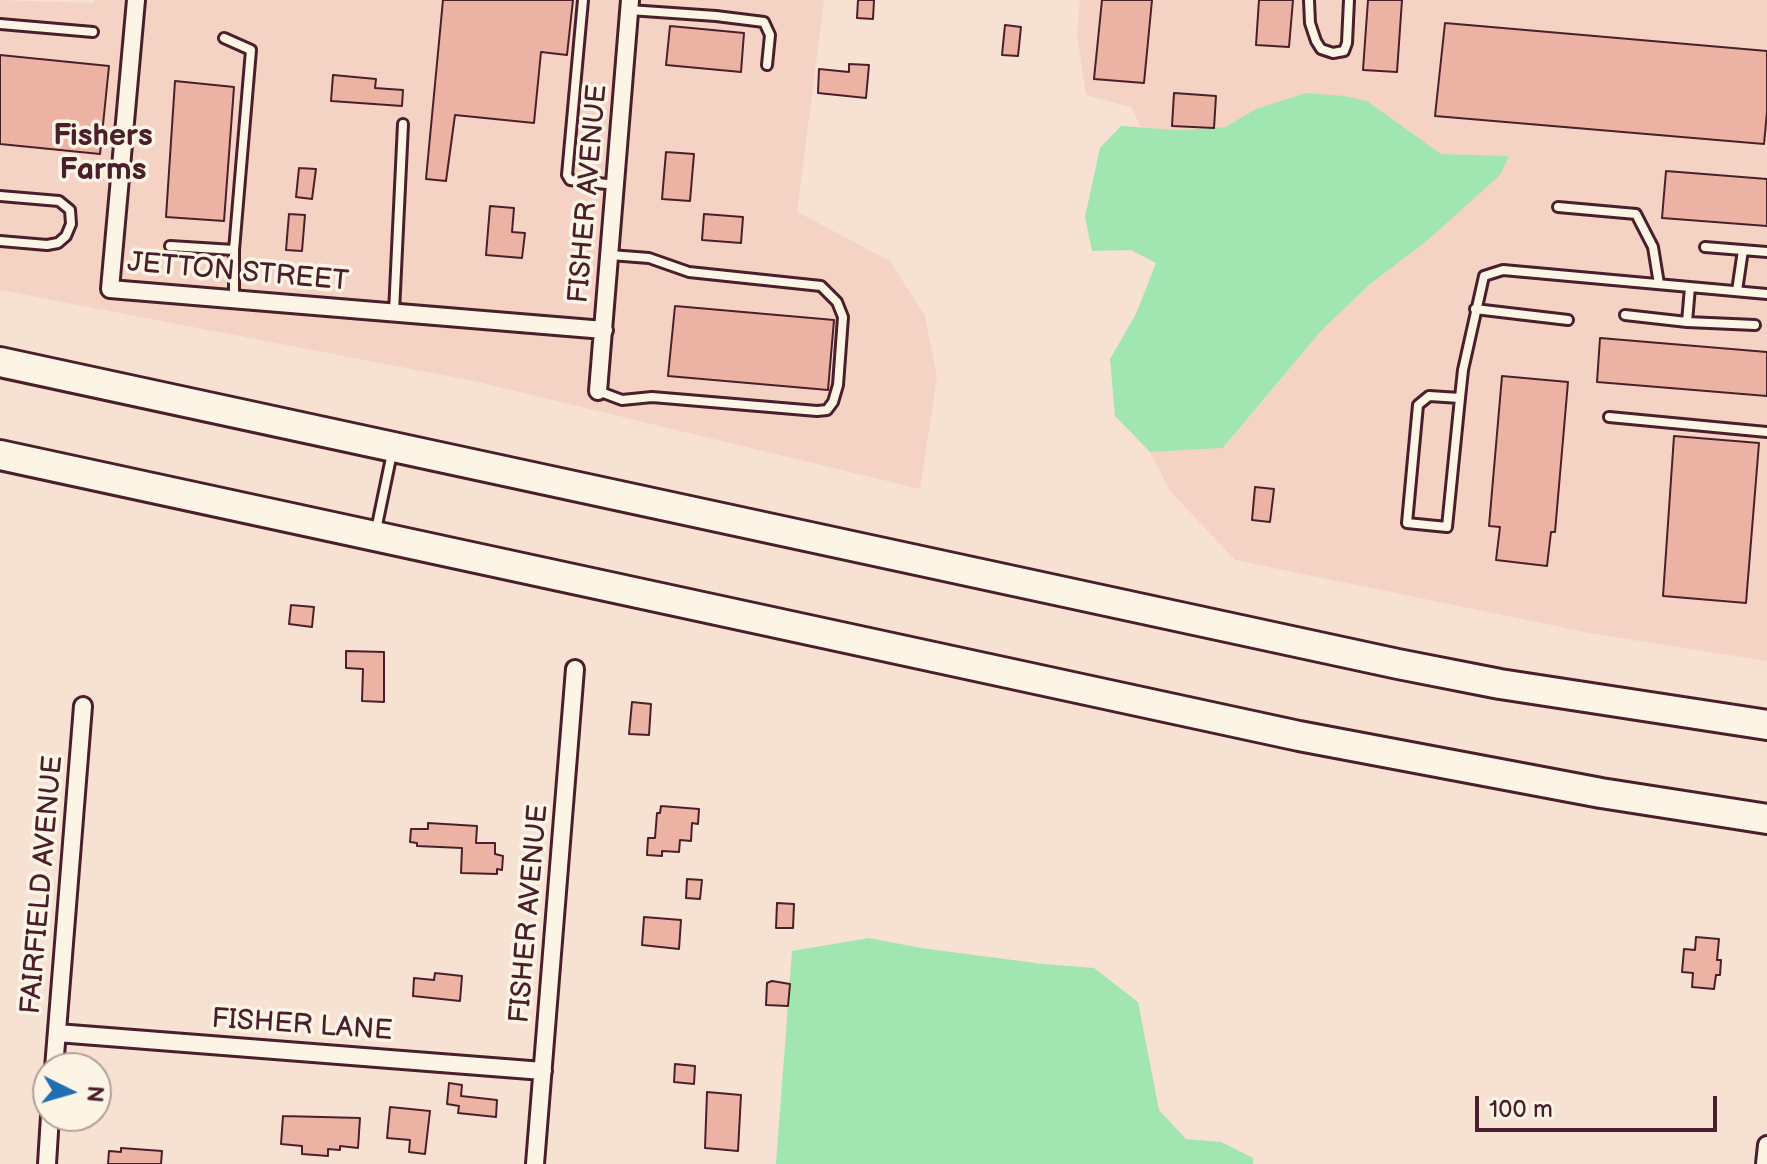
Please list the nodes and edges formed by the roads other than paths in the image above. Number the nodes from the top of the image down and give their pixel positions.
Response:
1 (136, 0) edge
2 (583, 0) edge
3 (1309, 0) edge
4 (1349, 0) edge
5 (630, 5) edge
6 (0, 24) edge
7 (93, 32) dead end
8 (224, 38) dead end
9 (767, 65) dead end
10 (403, 124) dead end
11 (616, 185) junction
12 (0, 196) edge
13 (1558, 207) dead end
14 (0, 241) edge
15 (170, 246) dead end
16 (1705, 247) dead end
17 (234, 250) junction
18 (1743, 250) junction
19 (1767, 252) edge
20 (610, 255) junction
21 (1659, 284) junction
22 (1690, 287) junction
23 (1737, 291) junction
24 (1767, 294) edge
25 (234, 299) junction
26 (1475, 309) junction
27 (394, 312) junction
28 (1625, 315) dead end
29 (1568, 320) dead end
30 (1687, 322) junction
31 (1755, 325) dead end
32 (604, 330) junction
33 (0, 342) edge
34 (0, 362) edge
35 (61, 375) junction
36 (598, 391) joint
37 (1460, 398) junction
38 (1609, 417) dead end
39 (1767, 432) edge
40 (393, 448) junction
41 (0, 455) edge
42 (375, 536) junction
43 (575, 669) dead end
44 (83, 706) dead end
45 (1767, 725) edge
46 (1767, 819) edge
47 (57, 1033) junction
48 (55, 1052) edge
49 (543, 1071) junction
50 (49, 1132) edge
51 (1767, 1145) edge
52 (47, 1164) edge
53 (535, 1164) edge
54 (1765, 1164) edge

1 - 25 street, JETTON STREET
2 - 11 lane
3 - 4 lane
5 - 9 lane
5 - 11 street, FISHER AVENUE
6 - 7 lane
8 - 17 lane
10 - 27 lane
11 - 20 street, FISHER AVENUE
12 - 14 lane
13 - 21 lane
15 - 17 lane
16 - 18 lane
17 - 25 lane
18 - 19 lane
18 - 23 lane
20 - 32 street, FISHER AVENUE
20 - 36 lane
21 - 22 lane
21 - 26 lane
22 - 23 lane
22 - 30 lane
23 - 24 lane
25 - 27 street, JETTON STREET
26 - 29 lane
26 - 37 lane
27 - 32 street, JETTON STREET
28 - 30 lane
30 - 31 lane
32 - 36 street, FISHER AVENUE
33 - 35 highway
34 - 35 highway
35 - 40 highway
37 - 37 lane
38 - 39 lane
40 - 42 lane
40 - 45 highway
41 - 42 highway
42 - 46 highway
43 - 49 street, FISHER AVENUE
44 - 47 street, FAIRFIELD AVENUE
47 - 48 street, FAIRFIELD AVENUE
47 - 49 street, FISHER LANE
49 - 53 street, FISHER AVENUE
50 - 52 street
51 - 54 street

